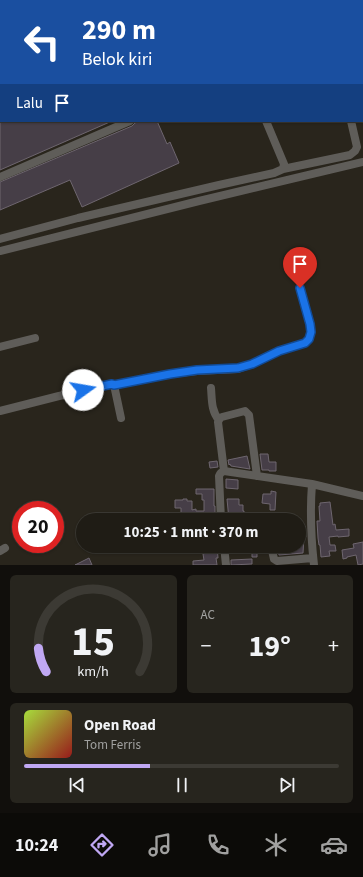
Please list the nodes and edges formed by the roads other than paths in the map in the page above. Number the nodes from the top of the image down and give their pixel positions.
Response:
1 (128, 122) edge
2 (266, 122) edge
3 (352, 122) edge
4 (363, 162) edge
5 (283, 169) junction
6 (0, 177) edge
7 (0, 239) edge
8 (0, 251) edge
9 (300, 288) dead end
10 (35, 338) dead end
11 (0, 347) edge
12 (114, 385) junction
13 (212, 388) dead end
14 (0, 411) edge
15 (121, 418) dead end
16 (219, 420) junction
17 (224, 471) junction
18 (256, 476) junction
19 (312, 484) junction
20 (363, 496) edge
21 (221, 513) edge
22 (225, 553) edge
23 (273, 553) edge
24 (314, 561) edge
25 (226, 565) edge

1 - 6 street
2 - 5 street
3 - 5 street
4 - 8 street
5 - 7 street
9 - 12 street
10 - 11 street
12 - 14 street
12 - 15 street
13 - 16 street
16 - 17 street
16 - 18 street
17 - 18 street
17 - 21 street
18 - 19 street
19 - 20 street
19 - 24 street
22 - 25 street
23 - 24 street

